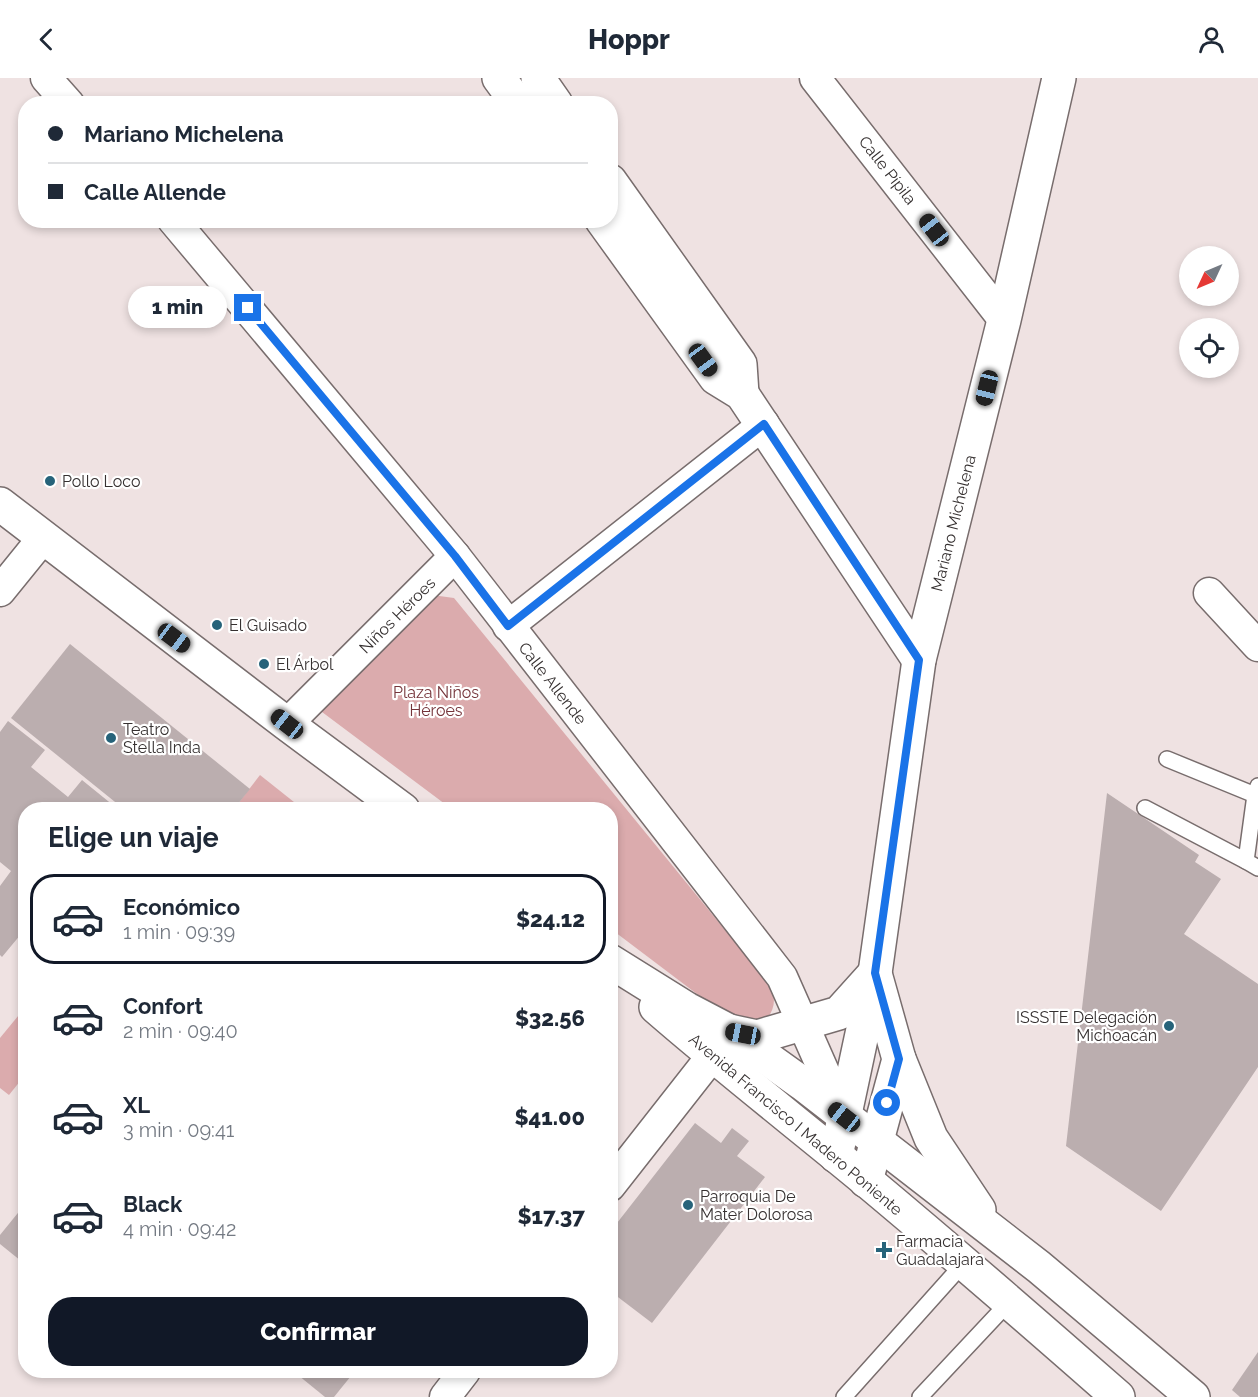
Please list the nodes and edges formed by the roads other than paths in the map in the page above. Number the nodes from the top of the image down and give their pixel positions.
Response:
1 (46, 78) edge
2 (500, 78) edge
3 (538, 78) edge
4 (815, 78) edge
5 (1059, 78) edge
6 (62, 96) edge
7 (512, 96) edge
8 (550, 96) edge
9 (618, 192) edge
10 (180, 228) edge
11 (608, 228) edge
12 (1004, 320) junction
13 (742, 394) junction
14 (764, 424) junction
15 (0, 504) edge
16 (43, 538) junction
17 (455, 556) junction
18 (0, 591) edge
19 (1209, 593) dead end
20 (508, 626) junction
21 (1258, 646) edge
22 (919, 660) junction
23 (287, 724) junction
24 (1167, 759) dead end
25 (1256, 790) edge
26 (392, 802) edge
27 (1145, 808) dead end
28 (1252, 864) edge
29 (618, 966) edge
30 (618, 973) edge
31 (875, 973) junction
32 (803, 1024) junction
33 (721, 1044) junction
34 (899, 1059) junction
35 (844, 1117) junction
36 (877, 1142) junction
37 (836, 1156) junction
38 (618, 1176) edge
39 (866, 1181) junction
40 (963, 1264) junction
41 (1039, 1267) junction
42 (1010, 1301) junction
43 (460, 1378) edge
44 (445, 1397) edge
45 (843, 1397) edge
46 (920, 1397) edge
47 (1118, 1397) edge
48 (1193, 1397) edge

1 - 6 street
2 - 7 main road
3 - 8 main road
4 - 12 street, Calle Pípila
5 - 12 main road, Mariano Michelena
9 - 13 main road
10 - 17 street, Calle Allende
11 - 13 main road
12 - 22 main road, Mariano Michelena
13 - 14 main road
14 - 20 street
14 - 22 main road
15 - 16 main road
16 - 18 street
16 - 23 main road
17 - 20 street, Calle Allende
17 - 23 street, Niños Héroes
19 - 21 street
20 - 32 street, Calle Allende
22 - 31 main road, Mariano Michelena
23 - 26 main road
24 - 25 lane
25 - 28 lane
27 - 28 lane
29 - 33 main road
30 - 33 main road, Avenida Francisco I Madero Poniente
31 - 32 main road
31 - 34 main road, Mariano Michelena
31 - 35 main road, Mariano Michelena
32 - 33 main road
32 - 35 street, Calle Allende
33 - 35 main road
33 - 37 main road, Avenida Francisco I Madero Poniente
33 - 38 street
34 - 36 main road
34 - 41 main road, Mariano Michelena
35 - 36 main road
35 - 37 main road, Mariano Michelena
36 - 39 main road
36 - 41 main road
37 - 39 main road, Avenida Francisco I Madero Poniente
39 - 40 main road, Avenida Francisco I Madero Poniente
40 - 42 main road, Avenida Francisco I Madero Poniente
40 - 45 lane
41 - 48 main road
42 - 46 lane
42 - 47 main road, Avenida Francisco I Madero Poniente
43 - 44 street

